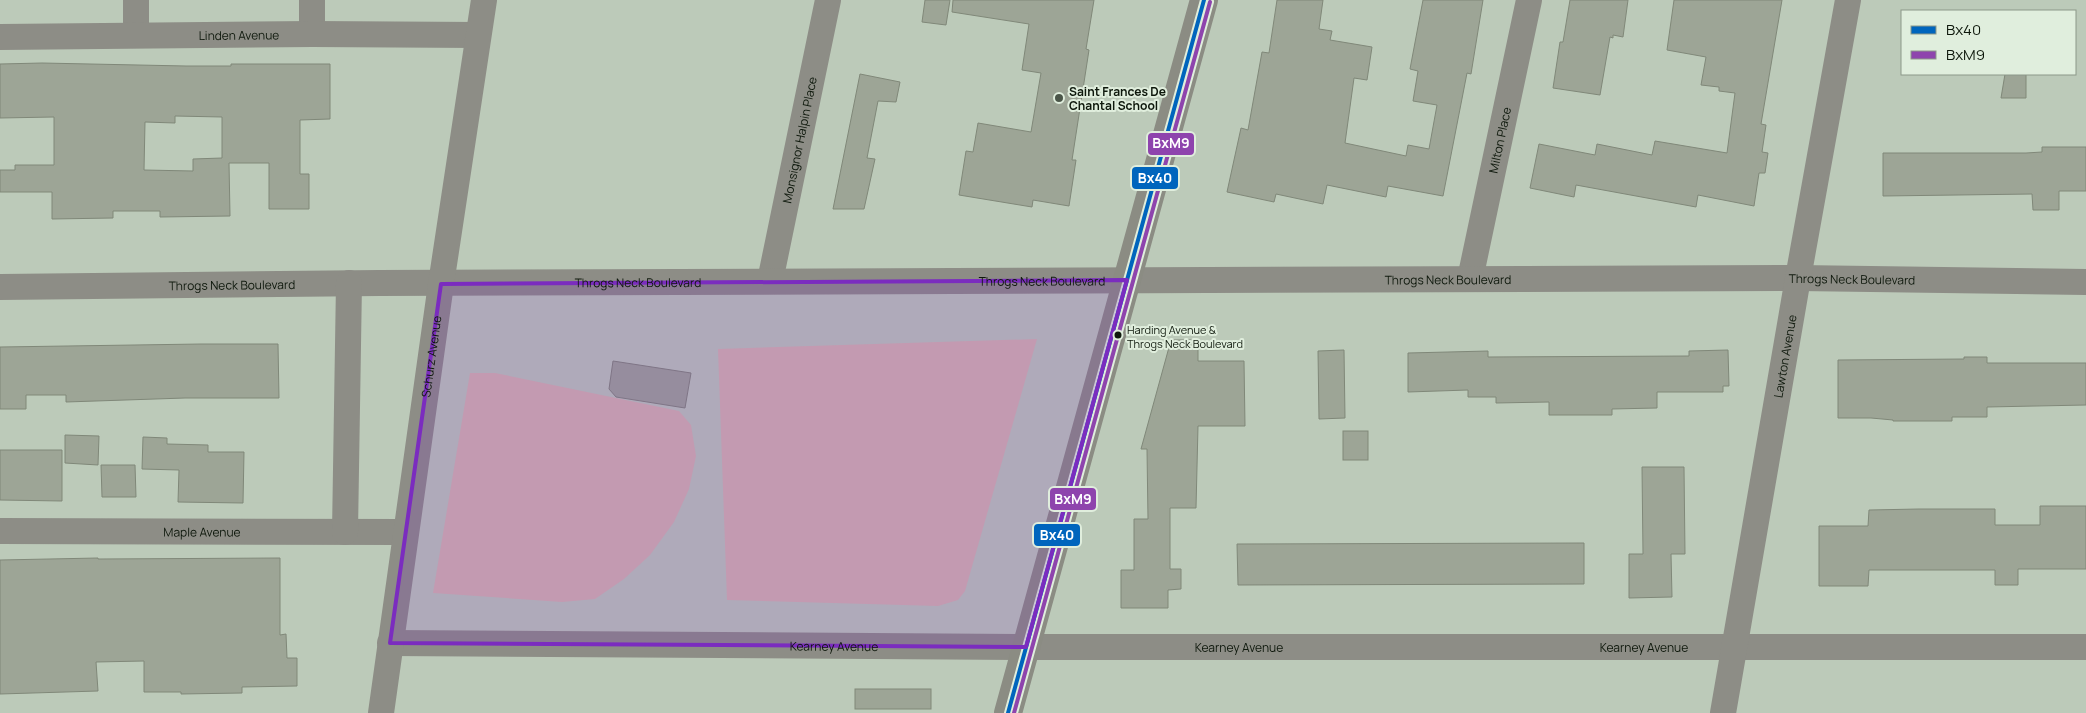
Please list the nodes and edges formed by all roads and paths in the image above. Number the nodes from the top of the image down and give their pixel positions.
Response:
1 (136, 0) edge
2 (312, 0) edge
3 (484, 0) edge
4 (828, 0) edge
5 (1204, 0) edge
6 (1529, 0) edge
7 (1848, 0) edge
8 (312, 34) junction
9 (478, 35) junction
10 (136, 36) junction
11 (0, 37) edge
12 (1798, 278) junction
13 (1127, 280) junction
14 (1470, 280) junction
15 (770, 281) junction
16 (2086, 282) edge
17 (349, 283) junction
18 (441, 284) junction
19 (0, 287) edge
20 (0, 531) edge
21 (345, 532) junction
22 (405, 532) junction
23 (390, 643) junction
24 (1734, 646) junction
25 (1026, 647) junction
26 (2086, 647) edge
27 (381, 713) edge
28 (1008, 713) edge
29 (1723, 713) edge

1 - 10 street
2 - 8 street
3 - 9 street, Schurz Avenue
4 - 15 street, Monsignor Halpin Place
5 - 13 street
6 - 14 street, Milton Place
7 - 12 street, Lawton Avenue
8 - 9 street, Linden Avenue
8 - 10 street, Linden Avenue
9 - 18 street, Schurz Avenue
10 - 11 street, Linden Avenue
12 - 14 street, Throgs Neck Boulevard
12 - 16 street, Throgs Neck Boulevard
12 - 24 street, Lawton Avenue
13 - 14 street, Throgs Neck Boulevard
13 - 15 street, Throgs Neck Boulevard
13 - 25 street
15 - 18 street, Throgs Neck Boulevard
17 - 18 street, Throgs Neck Boulevard
17 - 19 street, Throgs Neck Boulevard
17 - 21 street
18 - 22 street, Schurz Avenue
20 - 21 street, Maple Avenue
21 - 22 street, Maple Avenue
22 - 23 street, Schurz Avenue
23 - 25 street, Kearney Avenue
23 - 27 street, Schurz Avenue
24 - 25 street, Kearney Avenue
24 - 26 street, Kearney Avenue
24 - 29 street, Lawton Avenue
25 - 28 street

